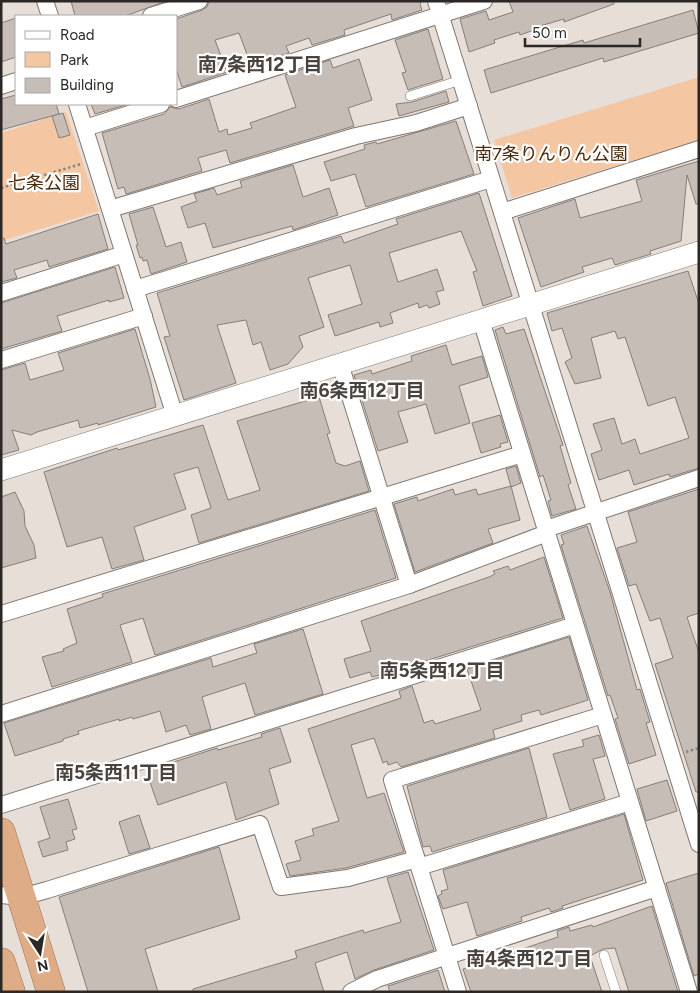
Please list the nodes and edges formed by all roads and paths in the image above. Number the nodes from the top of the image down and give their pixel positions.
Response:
1 (45, 1) edge
2 (199, 1) edge
3 (484, 1) edge
4 (438, 8) edge
5 (50, 15) edge
6 (154, 15) edge
7 (461, 80) junction
8 (15, 81) edge
9 (1, 86) edge
10 (410, 96) dead end
11 (178, 98) edge
12 (77, 105) edge
13 (159, 105) edge
14 (469, 106) junction
15 (85, 128) junction
16 (699, 150) edge
17 (85, 163) dead end
18 (492, 179) junction
19 (1, 188) edge
20 (110, 208) junction
21 (502, 212) junction
22 (698, 253) edge
23 (124, 254) junction
24 (135, 289) junction
25 (1, 293) edge
26 (531, 304) junction
27 (144, 316) junction
28 (481, 320) junction
29 (1, 360) edge
30 (340, 364) junction
31 (175, 416) junction
32 (522, 454) junction
33 (1, 470) edge
34 (699, 478) edge
35 (382, 498) junction
36 (595, 511) junction
37 (546, 531) junction
38 (409, 585) junction
39 (1, 614) edge
40 (575, 625) junction
41 (1, 714) edge
42 (603, 715) junction
43 (630, 802) junction
44 (1, 804) edge
45 (1, 832) edge
46 (699, 844) edge
47 (418, 863) junction
48 (656, 888) junction
49 (11, 896) edge
50 (604, 956) dead end
51 (447, 957) junction
52 (1, 962) edge
53 (11, 992) edge
54 (52, 992) edge
55 (351, 992) edge
56 (458, 992) edge
57 (616, 992) edge
58 (689, 992) edge

1 - 5 street
2 - 6 street
3 - 4 street
4 - 7 street
4 - 11 street
7 - 10 lane
7 - 14 street
8 - 9 street
12 - 15 street
13 - 15 street
14 - 18 street
14 - 20 street
15 - 20 street
16 - 21 street
17 - 19 path
18 - 21 street
18 - 24 street
20 - 23 street
21 - 26 street
22 - 26 street
23 - 24 street
23 - 25 street
24 - 27 street
26 - 28 street
26 - 36 street
27 - 29 street
27 - 31 street
28 - 30 street
28 - 32 street
30 - 31 street
30 - 35 street
31 - 33 street
32 - 35 street
32 - 37 street
34 - 36 street
35 - 38 street
35 - 39 street
36 - 37 street
36 - 46 street
37 - 38 street
37 - 40 street
38 - 41 street
40 - 42 street
40 - 44 street
42 - 43 street
42 - 47 street
43 - 47 street
43 - 48 street
45 - 49 highway
47 - 49 street
47 - 51 street
48 - 51 street
48 - 58 street
49 - 54 highway
50 - 57 lane
51 - 55 street
51 - 56 street
52 - 53 highway

